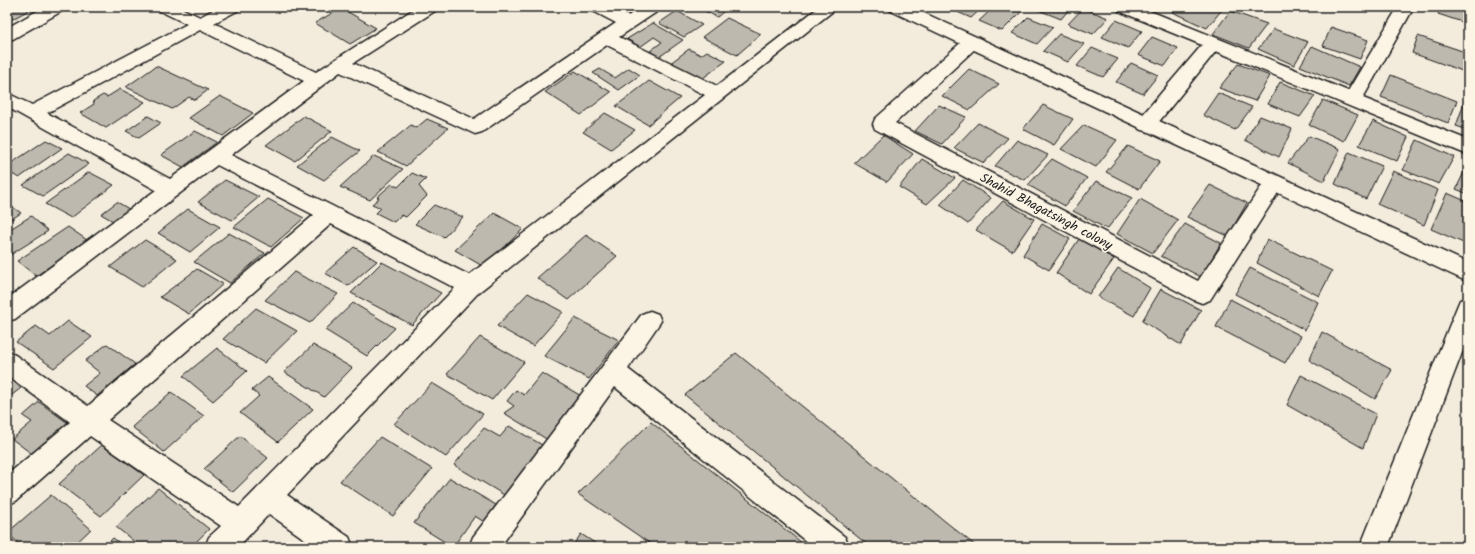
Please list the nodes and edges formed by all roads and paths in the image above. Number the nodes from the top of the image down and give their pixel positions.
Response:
1 (56, 7) edge
2 (166, 7) edge
3 (231, 7) edge
4 (429, 7) edge
5 (599, 7) edge
6 (652, 7) edge
7 (830, 7) edge
8 (897, 7) edge
9 (1125, 7) edge
10 (1406, 7) edge
11 (200, 23) junction
12 (628, 23) junction
13 (7, 35) edge
14 (606, 38) junction
15 (972, 42) junction
16 (1214, 43) junction
17 (339, 64) junction
18 (318, 80) junction
19 (718, 94) junction
20 (7, 99) edge
21 (1352, 100) junction
22 (32, 113) junction
23 (1146, 124) junction
24 (1468, 148) edge
25 (216, 156) junction
26 (1274, 183) junction
27 (171, 189) junction
28 (329, 214) junction
29 (1468, 273) edge
30 (471, 286) junction
31 (1468, 307) edge
32 (7, 312) edge
33 (650, 321) dead end
34 (7, 362) edge
35 (613, 371) junction
36 (89, 421) junction
37 (7, 492) edge
38 (268, 497) junction
39 (241, 524) junction
40 (1379, 545) edge
41 (219, 547) edge
42 (339, 547) edge
43 (483, 547) edge
44 (835, 547) edge

1 - 13 street
2 - 11 street
3 - 11 street
4 - 17 street
5 - 12 street
6 - 12 street
7 - 19 street
8 - 15 street
9 - 16 street
10 - 21 street
11 - 18 street
11 - 22 street
12 - 14 street
14 - 17 street
14 - 19 street
15 - 23 street
15 - 26 street, Shahid Bhagatsingh colony
16 - 21 street
16 - 23 street
17 - 18 street
18 - 25 street
19 - 30 street
20 - 22 street
21 - 24 street
22 - 27 street
23 - 26 street
25 - 27 street
25 - 28 street
26 - 29 street
27 - 32 street
28 - 30 street
28 - 36 street
30 - 38 street
31 - 40 street
33 - 35 street
34 - 36 street
35 - 43 street
35 - 44 street
36 - 37 street
36 - 39 street
38 - 39 street
38 - 42 street
39 - 41 street

